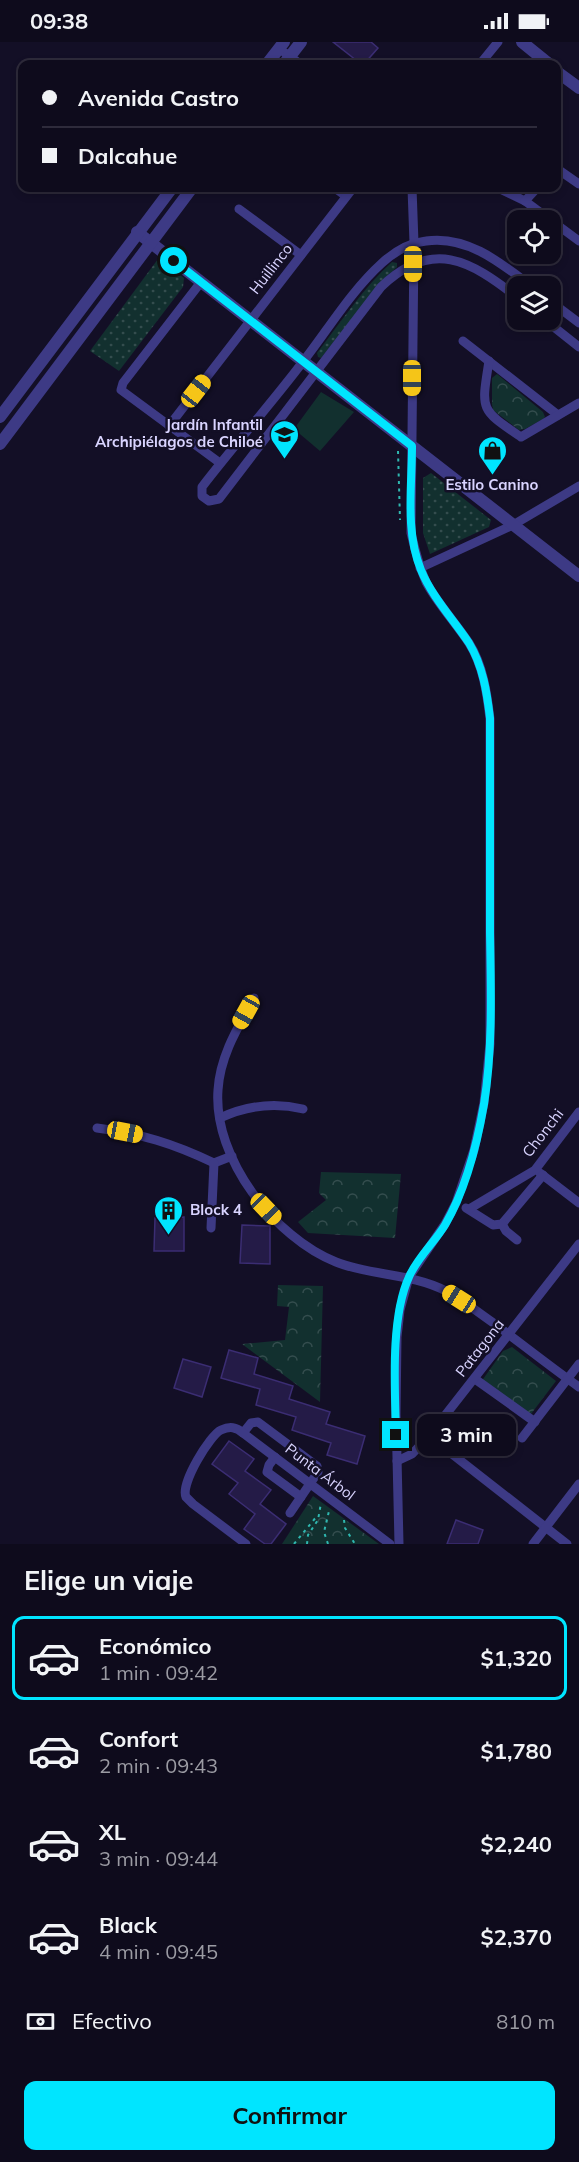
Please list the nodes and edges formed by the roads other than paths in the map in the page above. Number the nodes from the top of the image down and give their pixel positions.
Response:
1 (301, 42) edge
2 (498, 42) edge
3 (522, 42) edge
4 (281, 45) edge
5 (270, 60) edge
6 (290, 60) edge
7 (292, 60) edge
8 (483, 60) edge
9 (544, 60) edge
10 (561, 76) edge
11 (579, 88) edge
12 (561, 171) edge
13 (579, 184) edge
14 (169, 192) edge
15 (189, 192) edge
16 (340, 192) edge
17 (350, 192) edge
18 (412, 192) edge
19 (506, 192) edge
20 (533, 192) edge
21 (346, 196) junction
22 (525, 201) junction
23 (239, 209) dead end
24 (137, 232) junction
25 (578, 240) edge
26 (151, 243) junction
27 (414, 243) junction
28 (301, 255) junction
29 (413, 264) junction
30 (517, 276) edge
31 (201, 282) junction
32 (507, 290) edge
33 (561, 309) edge
34 (250, 321) junction
35 (579, 323) edge
36 (558, 330) edge
37 (463, 341) dead end
38 (579, 347) edge
39 (489, 361) junction
40 (303, 362) junction
41 (316, 371) junction
42 (579, 403) edge
43 (558, 415) junction
44 (0, 417) edge
45 (169, 426) junction
46 (0, 444) edge
47 (412, 446) junction
48 (220, 464) junction
49 (579, 486) edge
50 (513, 525) junction
51 (420, 568) junction
52 (579, 576) edge
53 (254, 998) dead end
54 (303, 1109) dead end
55 (579, 1112) edge
56 (220, 1118) junction
57 (97, 1128) dead end
58 (232, 1156) junction
59 (214, 1162) junction
60 (539, 1172) junction
61 (456, 1203) junction
62 (579, 1203) edge
63 (469, 1209) junction
64 (502, 1224) junction
65 (210, 1228) dead end
66 (518, 1240) dead end
67 (579, 1244) edge
68 (409, 1277) junction
69 (509, 1335) junction
70 (579, 1364) edge
71 (475, 1379) junction
72 (568, 1379) junction
73 (579, 1387) edge
74 (534, 1422) junction
75 (243, 1433) junction
76 (429, 1436) junction
77 (522, 1438) dead end
78 (275, 1457) junction
79 (398, 1461) junction
80 (311, 1484) junction
81 (579, 1484) edge
82 (301, 1497) junction
83 (290, 1513) dead end
84 (546, 1527) junction
85 (246, 1544) edge
86 (390, 1544) edge
87 (399, 1544) edge
88 (533, 1544) edge
89 (567, 1544) edge

1 - 7 street
2 - 8 street
3 - 9 street
4 - 5 street
4 - 6 street
10 - 11 street
12 - 13 street
14 - 24 street
15 - 26 street
16 - 21 street
17 - 21 street, Huillinco
18 - 27 street
19 - 22 street
20 - 22 street
21 - 28 street, Huillinco
22 - 25 street
23 - 28 street
24 - 26 street
24 - 44 street
26 - 31 street
26 - 46 street
27 - 29 street
27 - 30 street
27 - 40 street
28 - 34 street, Huillinco
29 - 32 street
29 - 41 street
29 - 47 street
31 - 34 street
31 - 45 street
33 - 35 street
34 - 40 street
34 - 45 street, Huillinco
36 - 38 street
37 - 39 street
39 - 43 street
39 - 43 street
40 - 41 street
40 - 48 street
41 - 47 street
41 - 48 street
42 - 43 street
45 - 48 street
47 - 50 street
47 - 51 street
49 - 50 street
50 - 51 street
50 - 52 street
51 - 61 street
53 - 56 street
54 - 56 street
55 - 60 street, Chonchi
56 - 58 street
57 - 59 street
58 - 59 street
58 - 68 street
59 - 65 street
60 - 62 street
60 - 63 street, Chonchi
60 - 64 street
61 - 63 street
61 - 68 street
63 - 64 street
64 - 66 street
67 - 69 street, Patagona
68 - 69 street
68 - 79 street
69 - 71 street, Patagona
69 - 72 street
70 - 72 street
71 - 74 street
71 - 76 street, Patagona
72 - 73 street
72 - 74 street
74 - 77 street
75 - 78 street, Punta Árbol
75 - 80 street
75 - 85 street, Punta Árbol
76 - 79 street, Patagona
76 - 84 street
78 - 80 street, Punta Árbol
78 - 82 street
79 - 87 street
80 - 82 street
80 - 86 street, Punta Árbol
81 - 84 street
82 - 83 street
84 - 88 street
84 - 89 street

